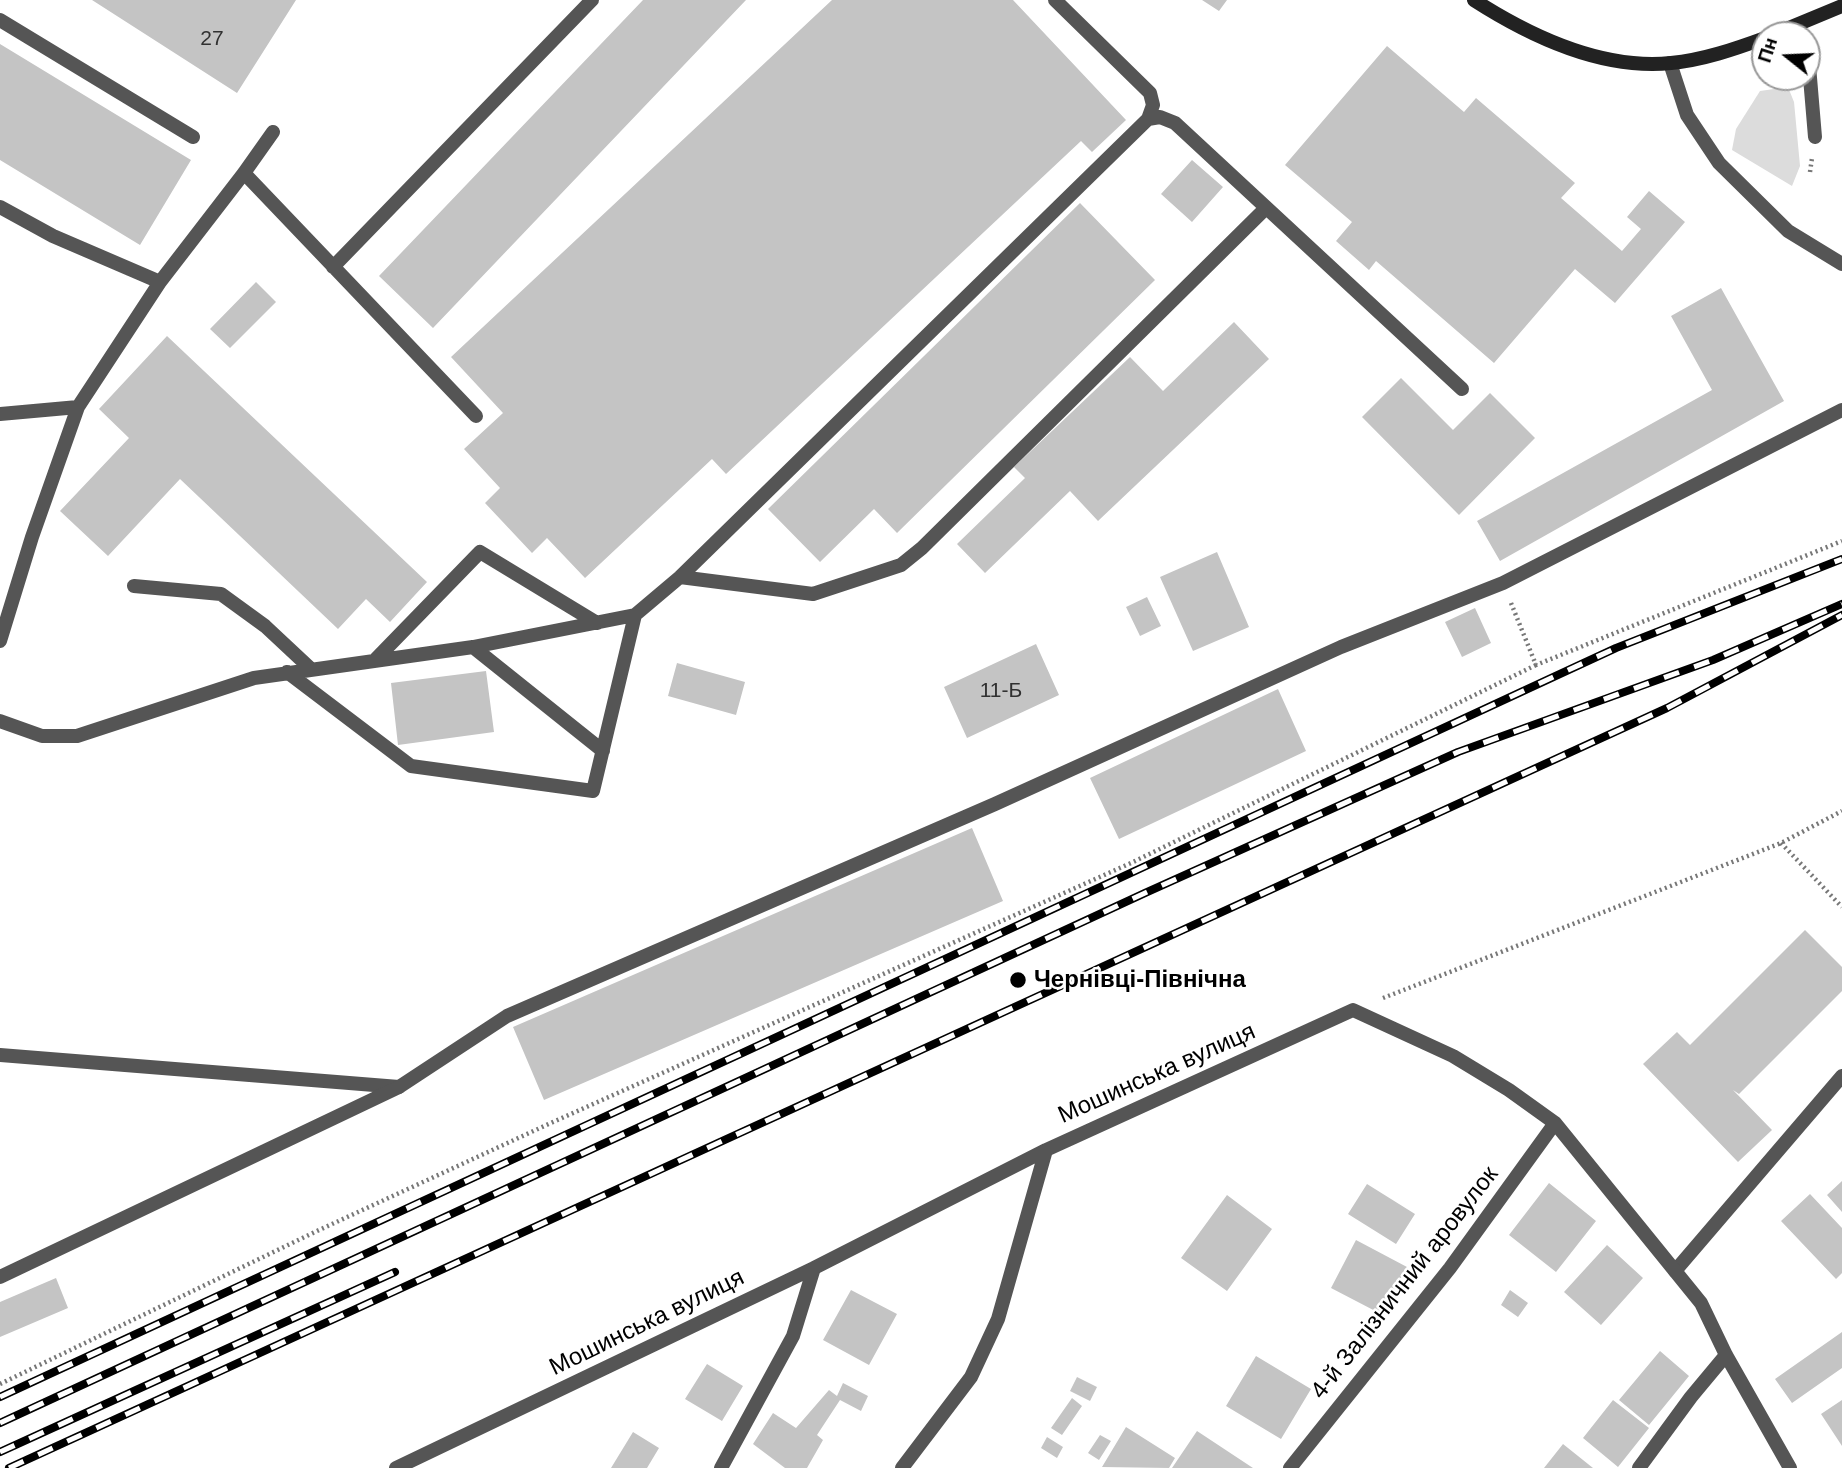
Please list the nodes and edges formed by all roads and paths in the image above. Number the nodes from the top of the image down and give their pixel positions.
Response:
1 (592, 0) edge
2 (1055, 0) edge
3 (1474, 0) edge
4 (1842, 6) edge
5 (0, 20) edge
6 (1819, 21) edge
7 (1751, 43) edge
8 (1670, 63) junction
9 (1811, 91) edge
10 (1148, 119) junction
11 (273, 132) dead end
12 (193, 137) dead end
13 (1815, 137) dead end
14 (244, 173) junction
15 (0, 207) edge
16 (1266, 208) junction
17 (1842, 264) edge
18 (333, 267) junction
19 (160, 282) junction
20 (1462, 389) dead end
21 (78, 407) junction
22 (1842, 410) edge
23 (0, 414) edge
24 (475, 416) dead end
25 (1842, 541) edge
26 (680, 577) junction
27 (1503, 583) junction
28 (134, 586) dead end
29 (635, 615) junction
30 (597, 623) junction
31 (0, 641) edge
32 (472, 647) junction
33 (376, 659) junction
34 (1536, 665) junction
35 (311, 668) junction
36 (287, 672) junction
37 (0, 722) edge
38 (603, 751) junction
39 (1842, 811) edge
40 (1781, 843) junction
41 (1842, 907) edge
42 (1353, 1010) junction
43 (0, 1055) edge
44 (1842, 1076) edge
45 (399, 1087) junction
46 (1555, 1124) junction
47 (1046, 1150) junction
48 (814, 1268) junction
49 (1675, 1271) junction
50 (0, 1276) edge
51 (1726, 1355) junction
52 (0, 1384) edge
53 (396, 1468) edge
54 (722, 1468) edge
55 (902, 1468) edge
56 (1290, 1468) edge
57 (1639, 1468) edge
58 (1790, 1468) edge

1 - 18 street
2 - 10 street
3 - 8 main road
4 - 6 main road
5 - 12 street
7 - 8 main road
8 - 17 street
9 - 13 street
10 - 16 street
10 - 26 street
11 - 14 street
14 - 18 street
14 - 19 street
15 - 19 street
16 - 20 street
16 - 26 street
18 - 24 street
19 - 21 street
21 - 23 street
21 - 31 street
22 - 27 street
25 - 34 path
26 - 29 street
27 - 34 path
27 - 45 street
28 - 35 street
29 - 30 street
29 - 38 street
30 - 32 street
30 - 33 street
32 - 33 street
32 - 38 street
33 - 35 street
34 - 52 path
35 - 36 street
36 - 37 street
36 - 38 street
39 - 40 path
40 - 41 path
40 - 42 path
42 - 46 street
42 - 47 street, Мошинська вулиця
43 - 45 street
44 - 49 street
45 - 50 street
46 - 49 street
46 - 56 street, 4-й Залізничний аровулок
47 - 48 street, Мошинська вулиця
47 - 55 street
48 - 53 street, Мошинська вулиця
48 - 54 street
49 - 51 street
51 - 57 street
51 - 58 street

